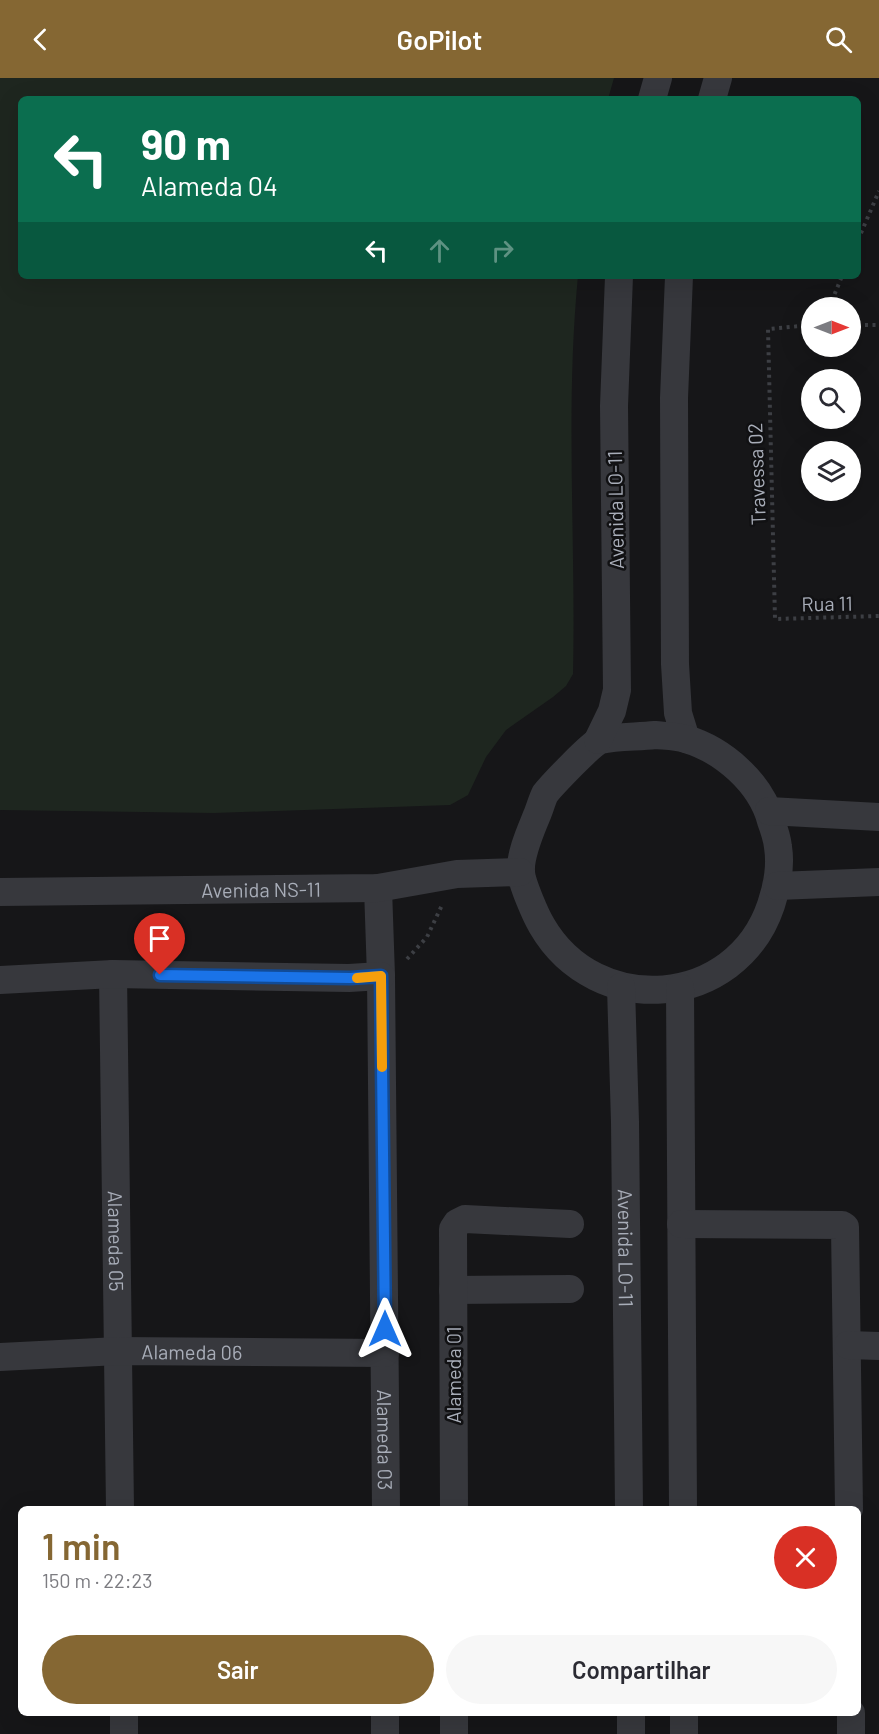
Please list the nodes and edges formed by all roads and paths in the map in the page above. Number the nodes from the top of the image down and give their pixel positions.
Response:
1 (658, 78) edge
2 (718, 78) edge
3 (653, 96) edge
4 (713, 96) edge
5 (879, 191) edge
6 (861, 233) edge
7 (619, 279) edge
8 (679, 279) edge
9 (841, 279) edge
10 (833, 297) edge
11 (861, 325) edge
12 (879, 325) edge
13 (801, 327) edge
14 (879, 616) edge
15 (775, 619) joint
16 (686, 739) junction
17 (598, 740) junction
18 (769, 811) junction
19 (879, 817) edge
20 (520, 872) junction
21 (457, 874) junction
22 (879, 882) edge
23 (777, 885) junction
24 (378, 888) junction
25 (0, 892) edge
26 (113, 974) junction
27 (381, 976) junction
28 (0, 980) edge
29 (621, 987) junction
30 (680, 988) junction
31 (570, 1224) dead end
32 (681, 1224) junction
33 (570, 1289) dead end
34 (453, 1290) junction
35 (848, 1345) junction
36 (879, 1346) edge
37 (118, 1351) junction
38 (385, 1353) junction
39 (0, 1357) edge
40 (120, 1506) edge
41 (386, 1506) edge
42 (454, 1506) edge
43 (629, 1506) edge
44 (683, 1506) edge
45 (849, 1506) edge
46 (124, 1716) edge
47 (385, 1716) edge
48 (454, 1716) edge
49 (631, 1716) edge
50 (684, 1716) edge
51 (851, 1716) edge
52 (124, 1734) edge
53 (385, 1734) edge
54 (454, 1734) edge
55 (631, 1734) edge
56 (684, 1734) edge
57 (851, 1734) edge

1 - 3 street
2 - 4 street
5 - 6 path
7 - 17 street, Avenida LO-11
8 - 16 street
9 - 10 path
11 - 12 path
13 - 15 path, Travessa 02
14 - 15 path, Rua 11
16 - 17 street
16 - 18 street
17 - 20 street, Avenida LO-11
18 - 19 street
18 - 23 street
20 - 21 street, Avenida NS-11
20 - 29 street
21 - 24 street, Avenida NS-11
21 - 27 path
22 - 23 street
23 - 30 street
24 - 25 street, Avenida NS-11
24 - 27 street, Alameda 03
26 - 27 street
26 - 28 street
26 - 37 street, Alameda 05
27 - 38 street, Alameda 03
29 - 30 street
29 - 43 street, Avenida LO-11
30 - 32 street
31 - 34 street, Alameda 01
32 - 35 street
32 - 44 street
33 - 34 street
34 - 42 street, Alameda 01
35 - 36 street
35 - 45 street
37 - 38 street, Alameda 06
37 - 39 street, Alameda 06
37 - 40 street, Alameda 05
38 - 41 street, Alameda 03
46 - 52 street
47 - 53 street
48 - 54 street
49 - 55 street
50 - 56 street
51 - 57 street

